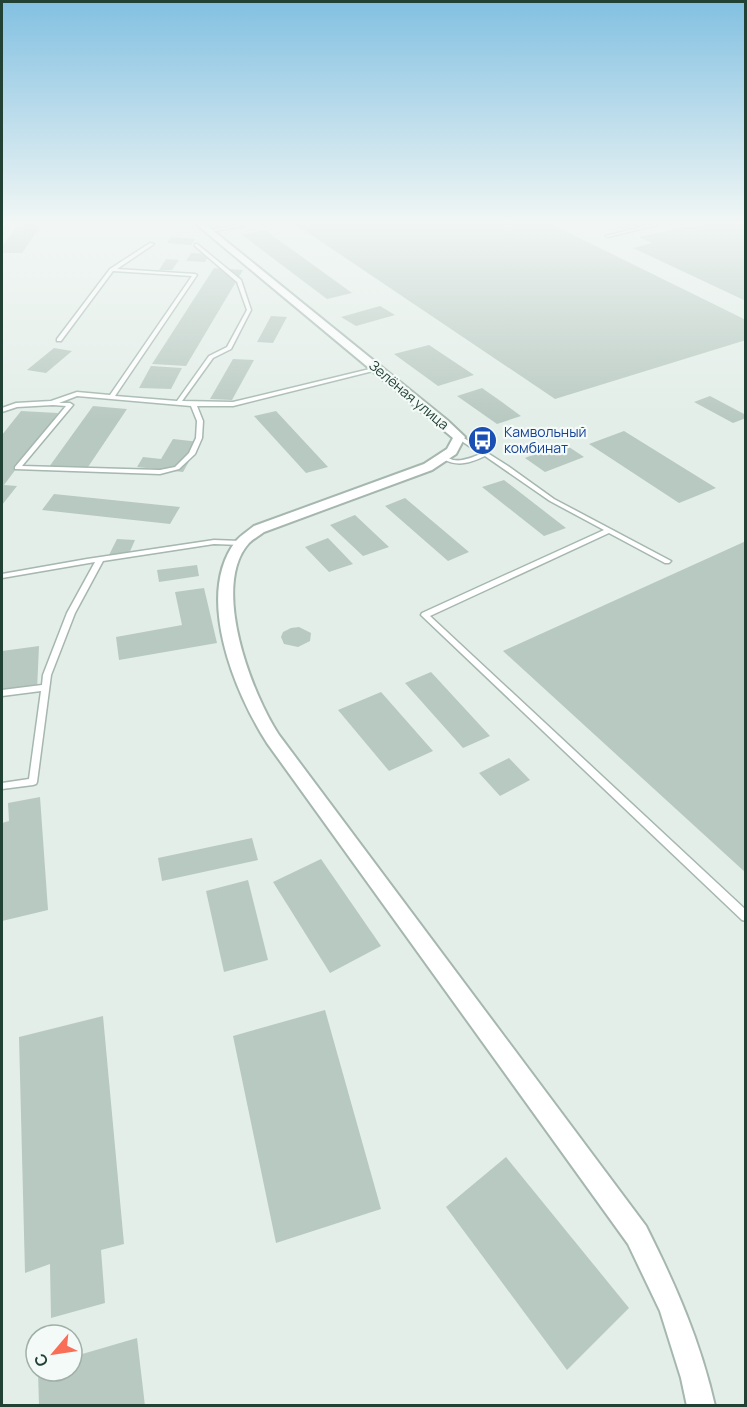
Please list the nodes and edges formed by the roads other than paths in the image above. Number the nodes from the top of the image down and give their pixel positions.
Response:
1 (97, 290) edge
2 (185, 290) edge
3 (242, 290) edge
4 (280, 290) edge
5 (60, 340) dead end
6 (378, 369) junction
7 (113, 395) junction
8 (179, 402) junction
9 (52, 403) junction
10 (193, 404) junction
11 (2, 410) edge
12 (459, 437) junction
13 (485, 454) junction
14 (445, 458) junction
15 (607, 531) junction
16 (242, 543) junction
17 (100, 559) junction
18 (667, 561) dead end
19 (2, 576) edge
20 (45, 687) junction
21 (2, 693) edge
22 (2, 786) edge
23 (746, 916) edge
24 (701, 1406) edge

1 - 5 lane
2 - 7 lane
3 - 8 lane
4 - 6 street, Зелёная улица
6 - 10 lane
6 - 12 street, Зелёная улица
7 - 8 lane
7 - 9 lane
8 - 10 lane
9 - 10 lane
9 - 11 lane
12 - 13 lane, Зелёная улица
12 - 14 street
13 - 14 lane
13 - 15 lane, Зелёная улица
14 - 16 street
15 - 18 lane, Зелёная улица
15 - 23 lane
16 - 17 lane
16 - 24 street
17 - 19 lane
17 - 20 lane
20 - 21 lane
20 - 22 lane

